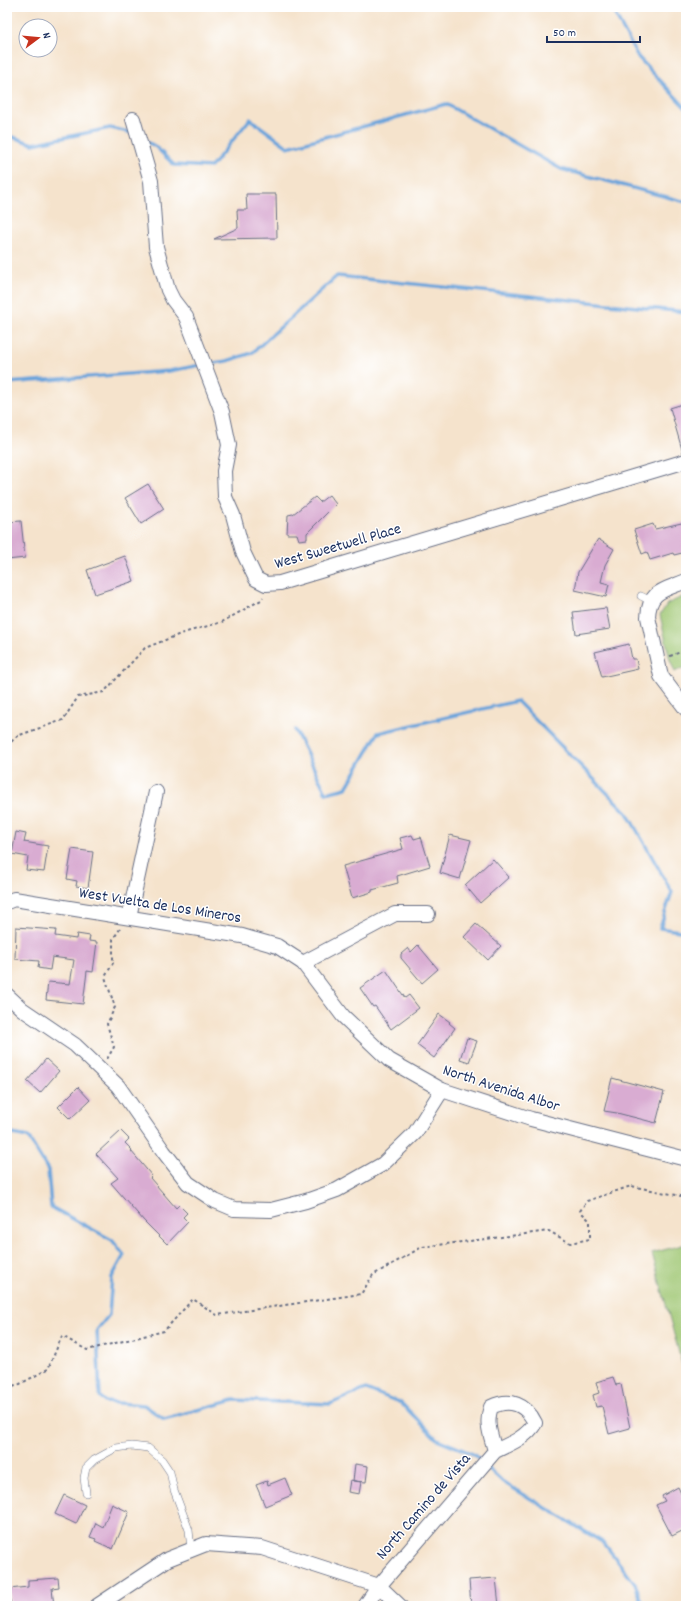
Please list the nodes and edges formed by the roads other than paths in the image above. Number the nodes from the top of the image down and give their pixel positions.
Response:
1 (133, 120) dead end
2 (686, 462) edge
3 (686, 581) edge
4 (686, 709) edge
5 (156, 792) dead end
6 (7, 902) edge
7 (428, 914) dead end
8 (129, 917) junction
9 (303, 963) junction
10 (7, 994) edge
11 (442, 1090) junction
12 (686, 1159) edge
13 (495, 1451) dead end
14 (86, 1493) dead end
15 (191, 1550) junction
16 (378, 1586) junction
17 (97, 1606) edge
18 (365, 1606) edge
19 (400, 1606) edge

1 - 2 street, West Sweetwell Place
3 - 4 street
5 - 8 street
6 - 8 street, West Vuelta de Los Mineros
7 - 9 street
8 - 9 street, West Vuelta de Los Mineros
9 - 11 street, North Avenida Albor
10 - 11 street
11 - 12 street, North Avenida Albor
13 - 16 street, North Camino de Vista
14 - 15 lane
15 - 16 street, North Camino de Vista
15 - 17 street, North Camino de Vista
16 - 18 street, North Camino de Vista
16 - 19 street, North Camino de Vista

